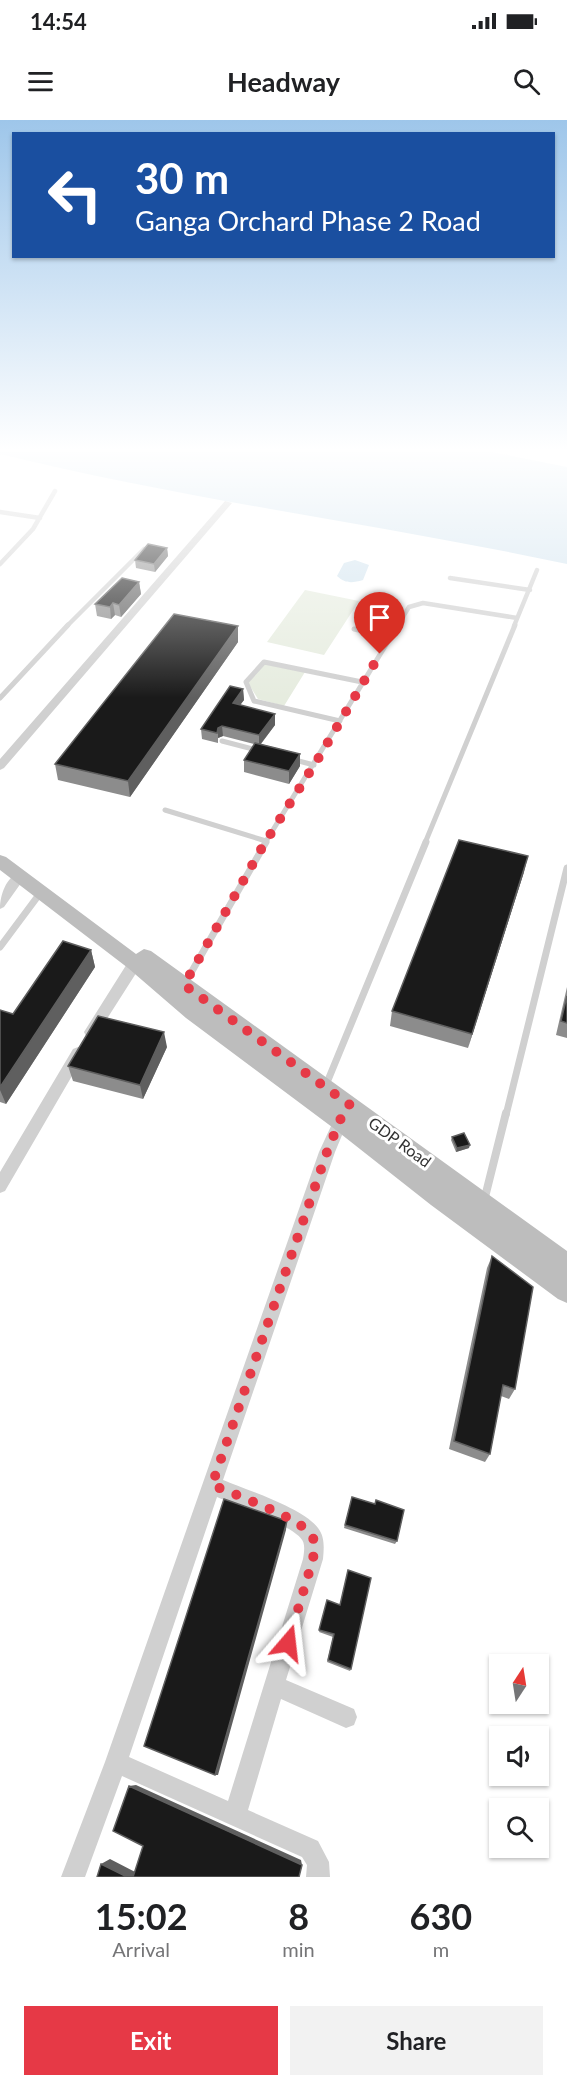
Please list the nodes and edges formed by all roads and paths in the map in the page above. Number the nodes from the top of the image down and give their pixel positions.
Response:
1 (28, 534) edge
2 (201, 534) edge
3 (144, 549) edge
4 (0, 564) edge
5 (537, 570) dead end
6 (450, 578) dead end
7 (105, 587) junction
8 (530, 590) junction
9 (109, 593) edge
10 (98, 606) edge
11 (85, 607) junction
12 (517, 618) junction
13 (354, 629) dead end
14 (390, 637) junction
15 (362, 682) junction
16 (0, 698) edge
17 (340, 721) junction
18 (222, 741) dead end
19 (268, 753) edge
20 (280, 756) edge
21 (314, 765) junction
22 (0, 766) edge
23 (165, 810) dead end
24 (267, 841) junction
25 (0, 849) edge
26 (0, 861) edge
27 (567, 868) edge
28 (20, 876) junction
29 (41, 892) junction
30 (0, 904) edge
31 (0, 947) edge
32 (135, 963) junction
33 (184, 985) junction
34 (325, 1088) junction
35 (345, 1112) junction
36 (0, 1186) edge
37 (483, 1203) junction
38 (567, 1265) edge
39 (567, 1292) edge
40 (212, 1485) junction
41 (275, 1686) junction
42 (346, 1717) dead end
43 (116, 1762) junction
44 (235, 1815) junction
45 (73, 1877) edge
46 (318, 1877) edge

1 - 4 lane
2 - 22 street
3 - 7 lane
5 - 8 lane
6 - 8 lane
7 - 9 lane
7 - 11 lane
8 - 12 lane
10 - 11 lane
11 - 16 lane
12 - 14 lane
12 - 34 lane
13 - 14 lane
14 - 15 lane
15 - 17 lane
15 - 17 lane
17 - 21 lane
18 - 19 lane
20 - 21 lane
21 - 24 lane
23 - 24 lane
24 - 33 lane
25 - 33 main road, GDP Road
26 - 28 main road
27 - 37 lane
28 - 29 main road
28 - 30 street
29 - 31 lane
29 - 32 main road
32 - 35 main road
32 - 36 street
33 - 34 main road, GDP Road
34 - 35 main road, GDP Road
35 - 37 main road, GDP Road
35 - 39 main road, GDP Road
35 - 40 street
37 - 38 main road, GDP Road
40 - 41 street
40 - 43 street
41 - 42 street
41 - 44 street
43 - 44 street
43 - 45 street
44 - 46 street

